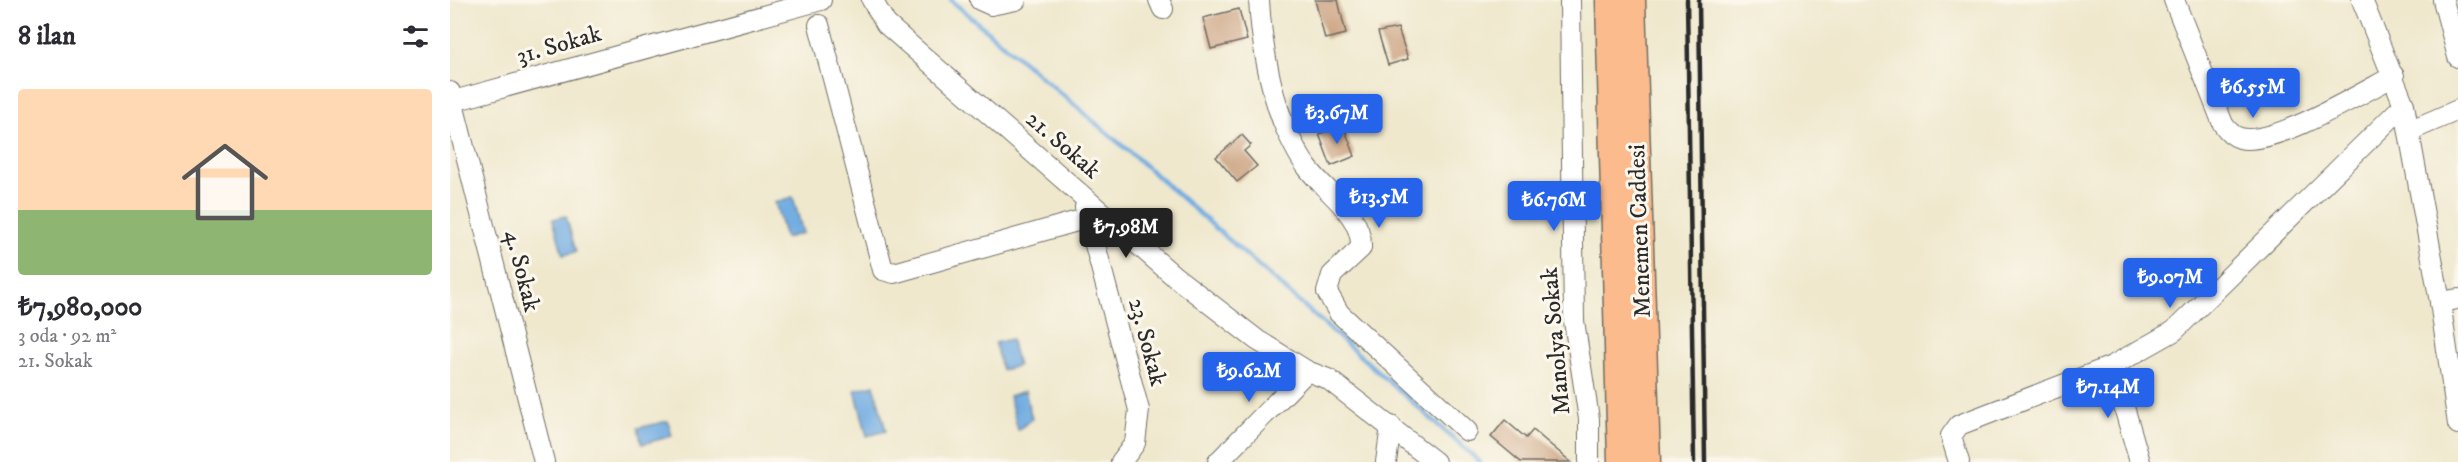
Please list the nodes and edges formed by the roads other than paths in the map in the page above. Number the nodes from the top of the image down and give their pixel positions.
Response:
1 (821, 0) edge
2 (872, 0) edge
3 (980, 0) edge
4 (1016, 0) edge
5 (1258, 0) edge
6 (1570, 0) edge
7 (1611, 0) edge
8 (1631, 0) edge
9 (2174, 0) edge
10 (2362, 0) edge
11 (2443, 0) edge
12 (753, 9) edge
13 (819, 25) dead end
14 (2458, 57) edge
15 (2394, 76) junction
16 (451, 99) edge
17 (2404, 105) junction
18 (2458, 110) edge
19 (2409, 131) junction
20 (1082, 196) junction
21 (1088, 218) junction
22 (2449, 300) edge
23 (2452, 345) edge
24 (2112, 366) junction
25 (1307, 371) junction
26 (2458, 424) edge
27 (1391, 426) junction
28 (1467, 431) dead end
29 (544, 462) edge
30 (1121, 462) edge
31 (1218, 462) edge
32 (1386, 462) edge
33 (1435, 462) edge
34 (1589, 462) edge
35 (1622, 462) edge
36 (1646, 462) edge
37 (1959, 462) edge
38 (2140, 462) edge

1 - 12 street, 31. Sokak
2 - 20 street, 21. Sokak
3 - 4 street
5 - 28 street
6 - 34 street, Manolya Sokak
7 - 35 highway, Menemen Caddesi
8 - 36 highway, Menemen Caddesi
9 - 15 street
10 - 15 street
11 - 14 street
12 - 16 street, 31. Sokak
13 - 21 street
15 - 17 street
16 - 29 street, 4. Sokak
17 - 19 street
17 - 24 street
18 - 19 street
19 - 22 street
20 - 21 street, 23. Sokak
20 - 25 street, 21. Sokak
21 - 30 street, 23. Sokak
22 - 23 street
23 - 26 street
24 - 37 street
24 - 38 street
25 - 27 street, 21. Sokak
25 - 31 street
27 - 32 street
27 - 33 street, 21. Sokak

